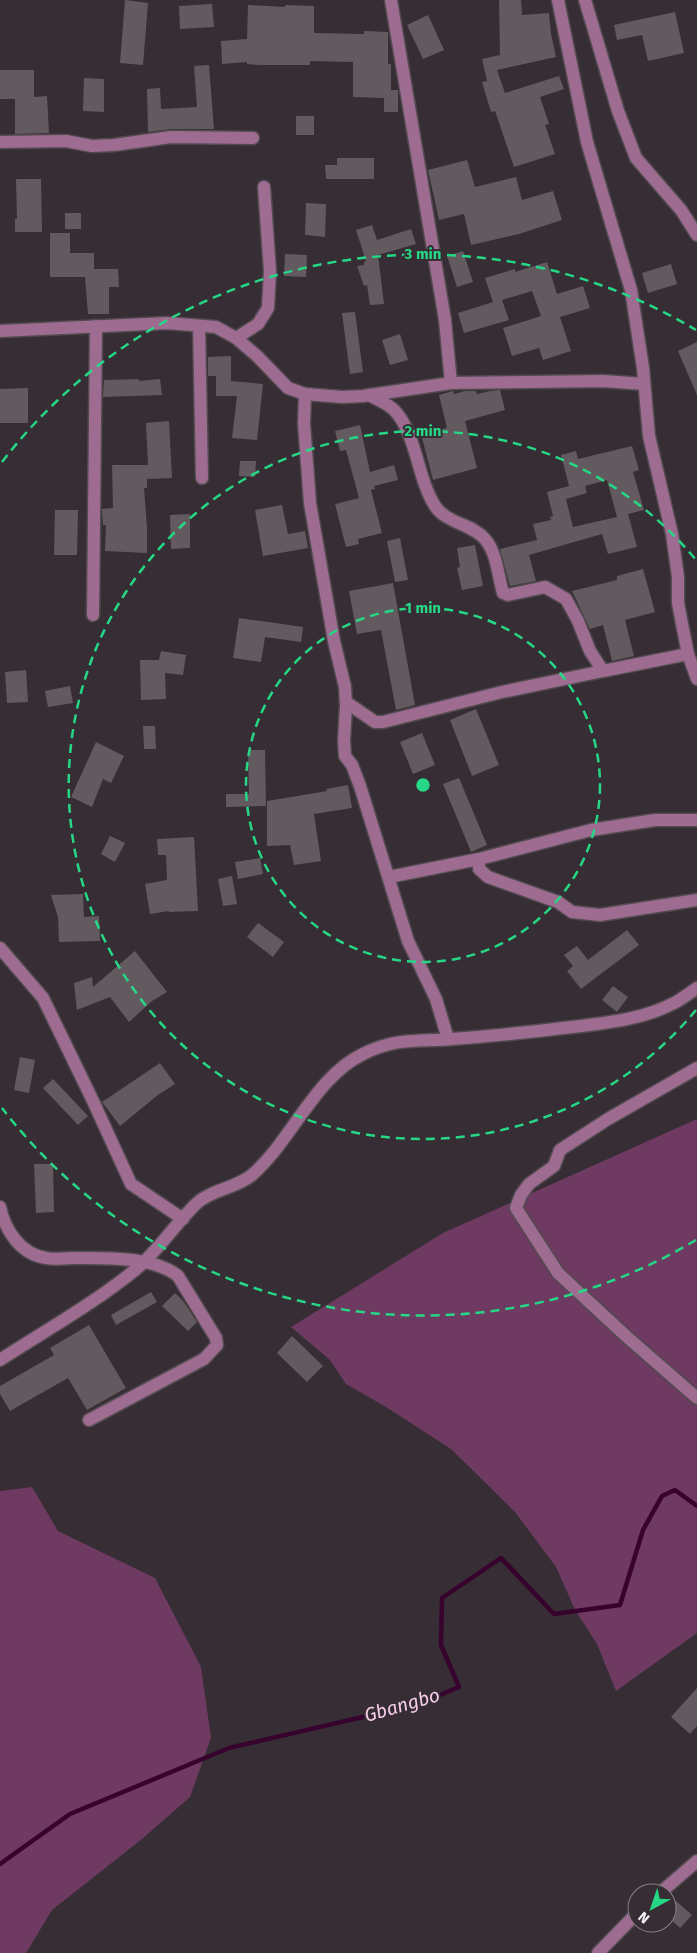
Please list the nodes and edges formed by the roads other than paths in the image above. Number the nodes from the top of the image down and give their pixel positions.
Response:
1 (391, 0) edge
2 (558, 0) edge
3 (585, 0) edge
4 (253, 138) dead end
5 (0, 142) edge
6 (264, 188) dead end
7 (697, 236) edge
8 (96, 326) junction
9 (199, 326) junction
10 (0, 331) edge
11 (236, 338) junction
12 (451, 383) junction
13 (644, 384) junction
14 (304, 394) junction
15 (370, 395) junction
16 (202, 478) dead end
17 (93, 615) dead end
18 (688, 654) junction
19 (603, 671) junction
20 (697, 679) edge
21 (346, 702) junction
22 (697, 820) edge
23 (479, 859) junction
24 (389, 877) junction
25 (697, 900) edge
26 (0, 948) edge
27 (697, 988) edge
28 (448, 1039) junction
29 (697, 1068) edge
30 (0, 1206) edge
31 (183, 1219) junction
32 (144, 1262) junction
33 (0, 1360) edge
34 (697, 1398) edge
35 (89, 1420) dead end
36 (697, 1861) edge
37 (672, 1883) edge
38 (627, 1923) edge
39 (598, 1953) edge

1 - 12 street
2 - 13 street
3 - 7 street
4 - 5 street
6 - 11 street
8 - 9 street
8 - 10 street
8 - 17 street
9 - 11 street
9 - 16 street
11 - 14 street
12 - 13 street
12 - 15 street
13 - 18 street
14 - 15 street
14 - 21 street
15 - 19 street
18 - 19 street
18 - 20 street
19 - 21 street
21 - 24 street
22 - 23 street
23 - 24 street
23 - 25 street
24 - 28 street
26 - 31 street
27 - 28 street
28 - 31 street
29 - 34 street
30 - 32 street
31 - 32 street
32 - 33 street
32 - 35 street
36 - 37 street
38 - 39 street

